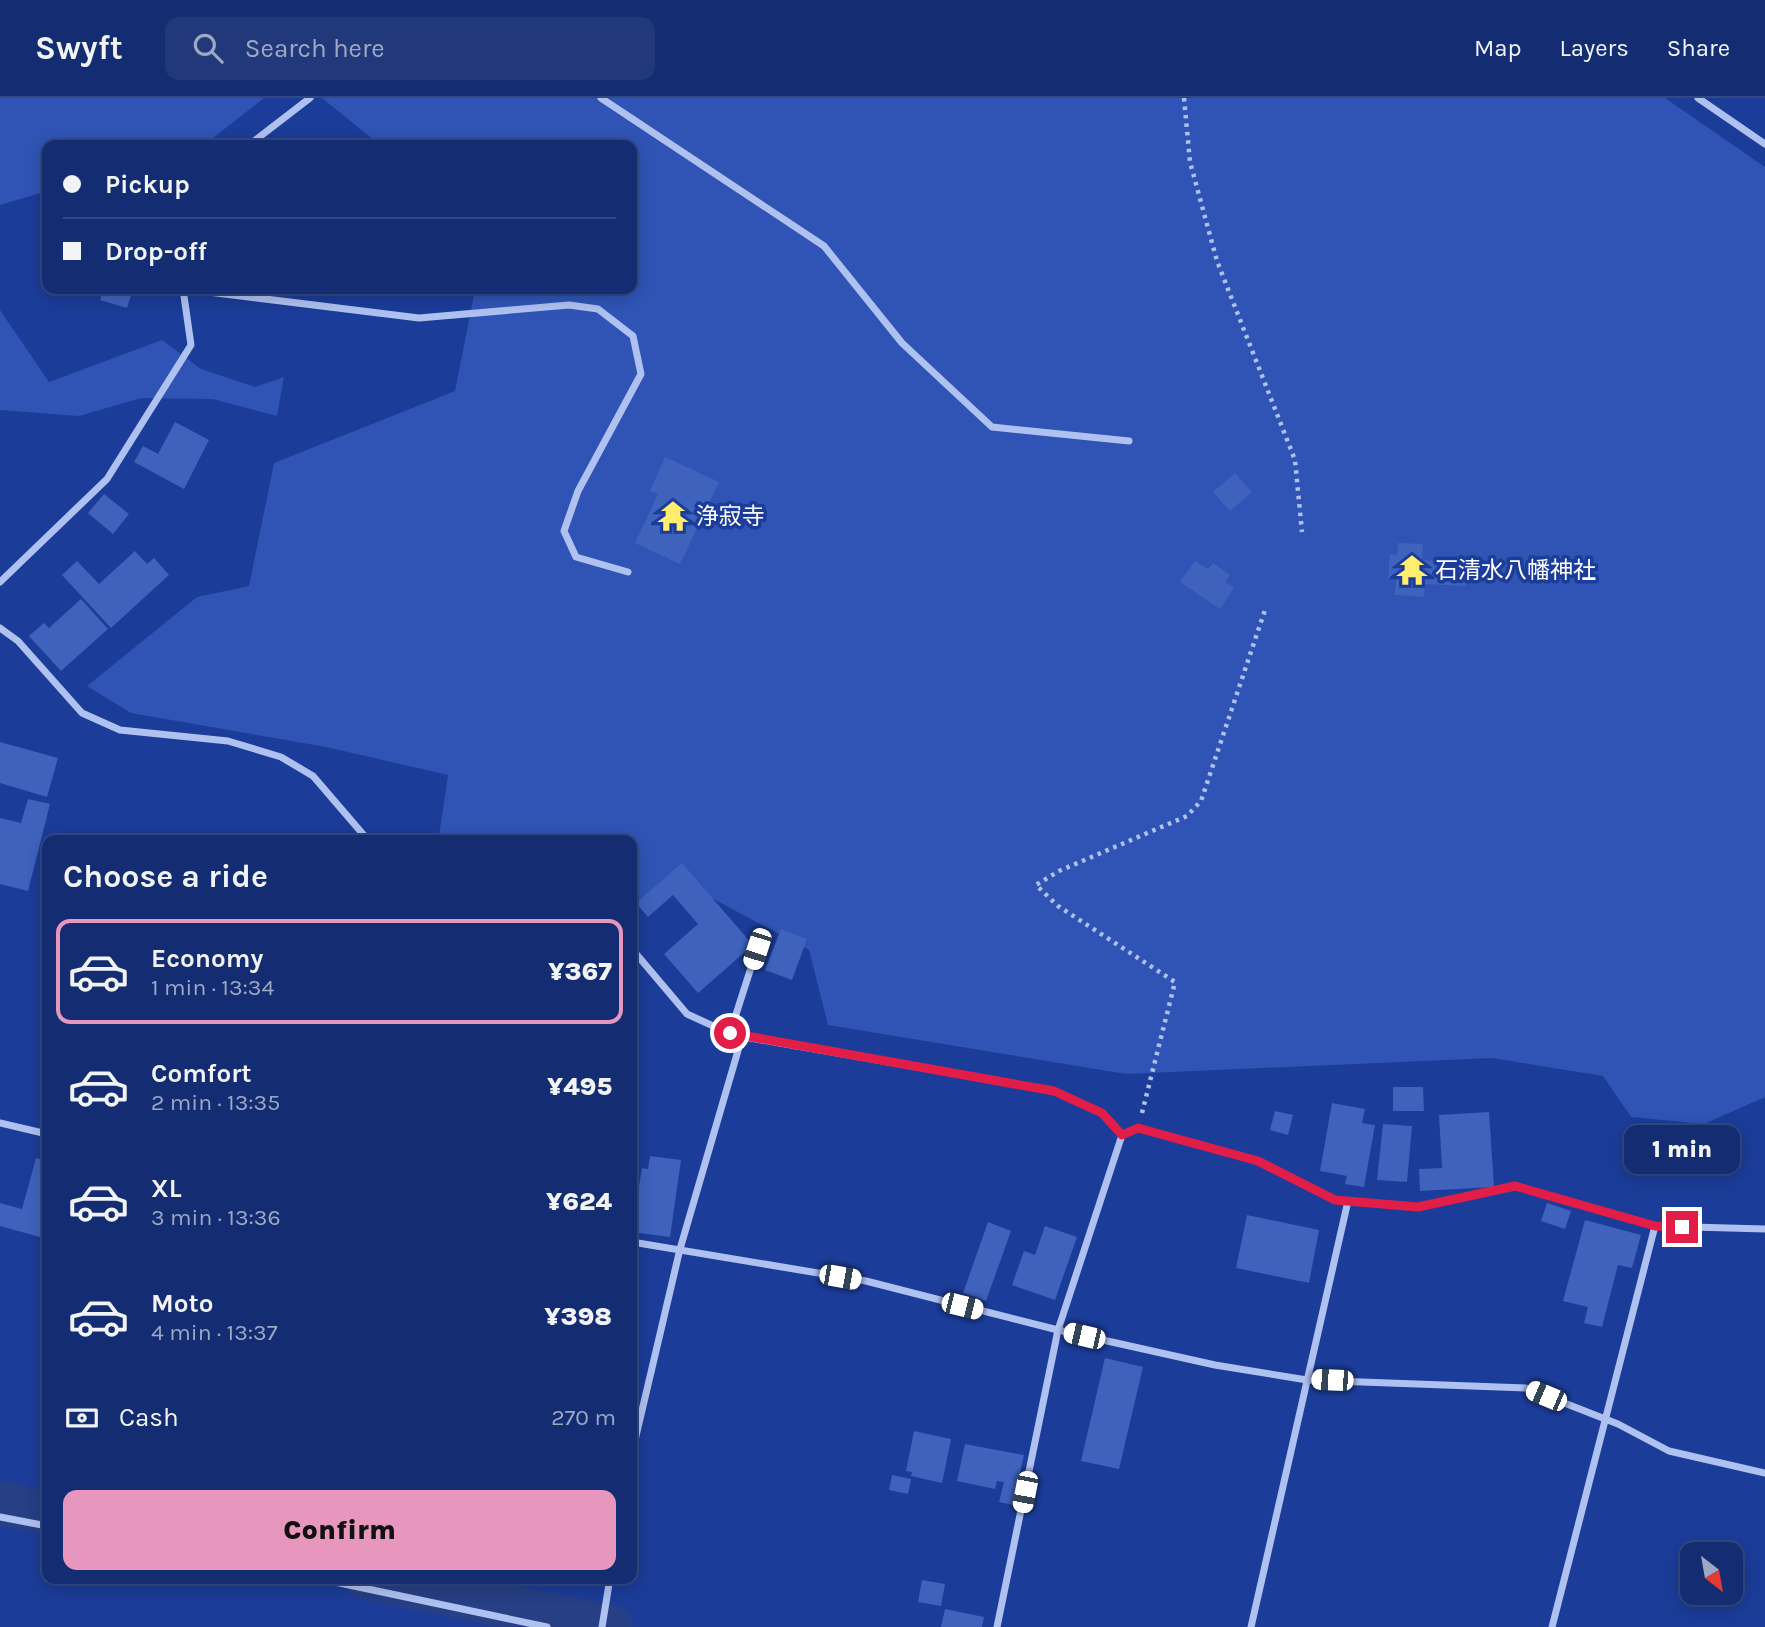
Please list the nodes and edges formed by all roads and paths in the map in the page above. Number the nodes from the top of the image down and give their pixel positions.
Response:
1 (310, 98) edge
2 (601, 98) edge
3 (1184, 98) edge
4 (1698, 98) edge
5 (255, 140) edge
6 (1765, 144) edge
7 (184, 294) edge
8 (224, 294) edge
9 (1129, 441) dead end
10 (1302, 532) dead end
11 (628, 572) dead end
12 (0, 582) edge
13 (1266, 607) dead end
14 (0, 628) edge
15 (364, 835) edge
16 (757, 949) dead end
17 (637, 955) edge
18 (730, 1033) junction
19 (742, 1037) junction
20 (0, 1124) edge
21 (1138, 1128) junction
22 (42, 1133) edge
23 (1122, 1135) junction
24 (1348, 1201) junction
25 (1655, 1226) junction
26 (1765, 1229) edge
27 (637, 1243) edge
28 (680, 1249) junction
29 (1058, 1330) junction
30 (1307, 1380) junction
31 (1605, 1421) junction
32 (637, 1432) edge
33 (1765, 1474) edge
34 (0, 1517) edge
35 (42, 1525) edge
36 (344, 1584) edge
37 (609, 1584) edge
38 (547, 1627) edge
39 (602, 1627) edge
40 (997, 1627) edge
41 (1251, 1627) edge
42 (1552, 1627) edge

1 - 5 street
2 - 9 street
3 - 10 path
4 - 6 street
7 - 12 street
8 - 11 street
13 - 21 path
14 - 15 street
16 - 18 street
17 - 18 street
18 - 19 street
19 - 23 street
19 - 28 street
20 - 22 street
21 - 23 street
21 - 24 street
23 - 29 street
24 - 25 street
24 - 30 street
25 - 26 street
25 - 31 street
27 - 28 street
28 - 29 street
28 - 32 street
29 - 30 street
29 - 40 street
30 - 31 street
30 - 41 street
31 - 33 street
31 - 42 street
34 - 35 street
36 - 38 street
37 - 39 street

